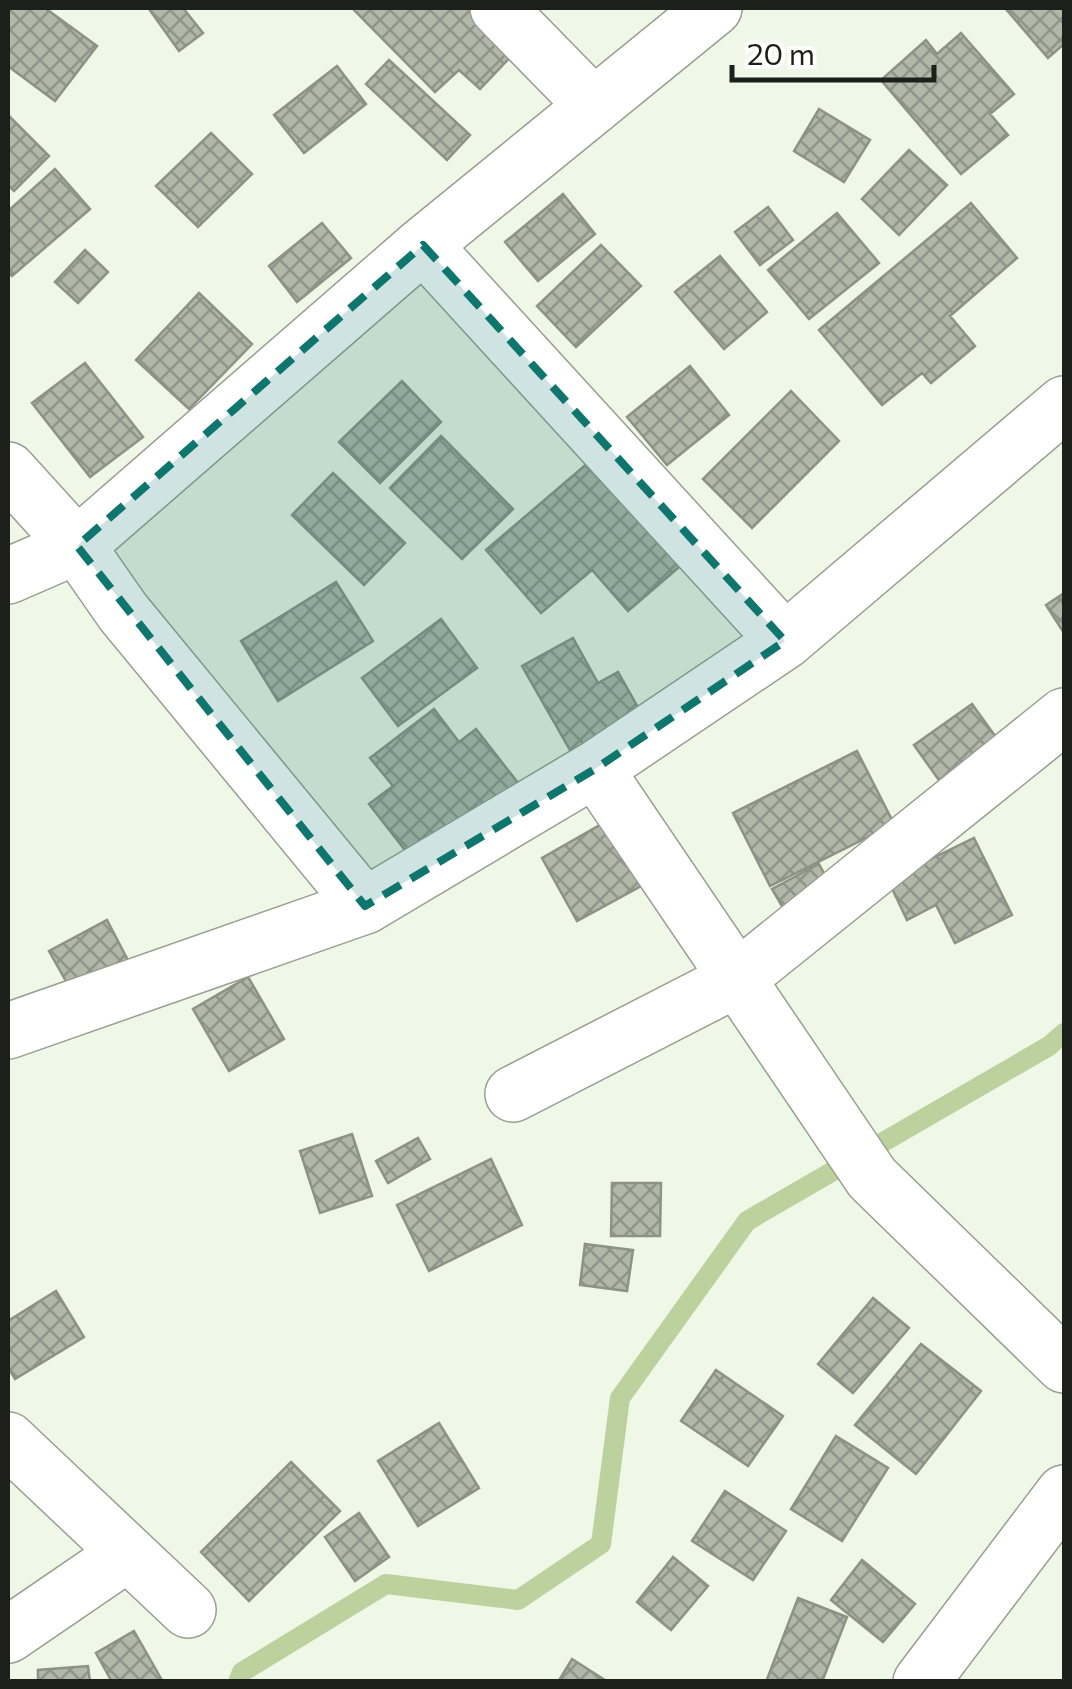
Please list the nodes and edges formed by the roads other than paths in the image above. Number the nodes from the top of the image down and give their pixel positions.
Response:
1 (498, 8) edge
2 (714, 8) edge
3 (594, 106) junction
4 (423, 245) junction
5 (1064, 404) edge
6 (8, 470) edge
7 (77, 546) junction
8 (8, 576) edge
9 (785, 641) junction
10 (1064, 716) edge
11 (595, 769) junction
12 (365, 906) junction
13 (737, 979) junction
14 (8, 1031) edge
15 (513, 1094) dead end
16 (1064, 1365) edge
17 (8, 1440) edge
18 (1064, 1493) edge
19 (128, 1553) junction
20 (188, 1610) dead end
21 (8, 1636) edge
22 (921, 1682) edge

1 - 3 street
2 - 3 street
3 - 4 street
4 - 7 street
4 - 9 street
5 - 9 street
6 - 7 street
7 - 8 street
7 - 12 street
9 - 11 street
10 - 13 street
11 - 12 street
11 - 13 street
12 - 14 street
13 - 15 street
13 - 16 street
17 - 19 street
18 - 22 street
19 - 20 street
19 - 21 street

